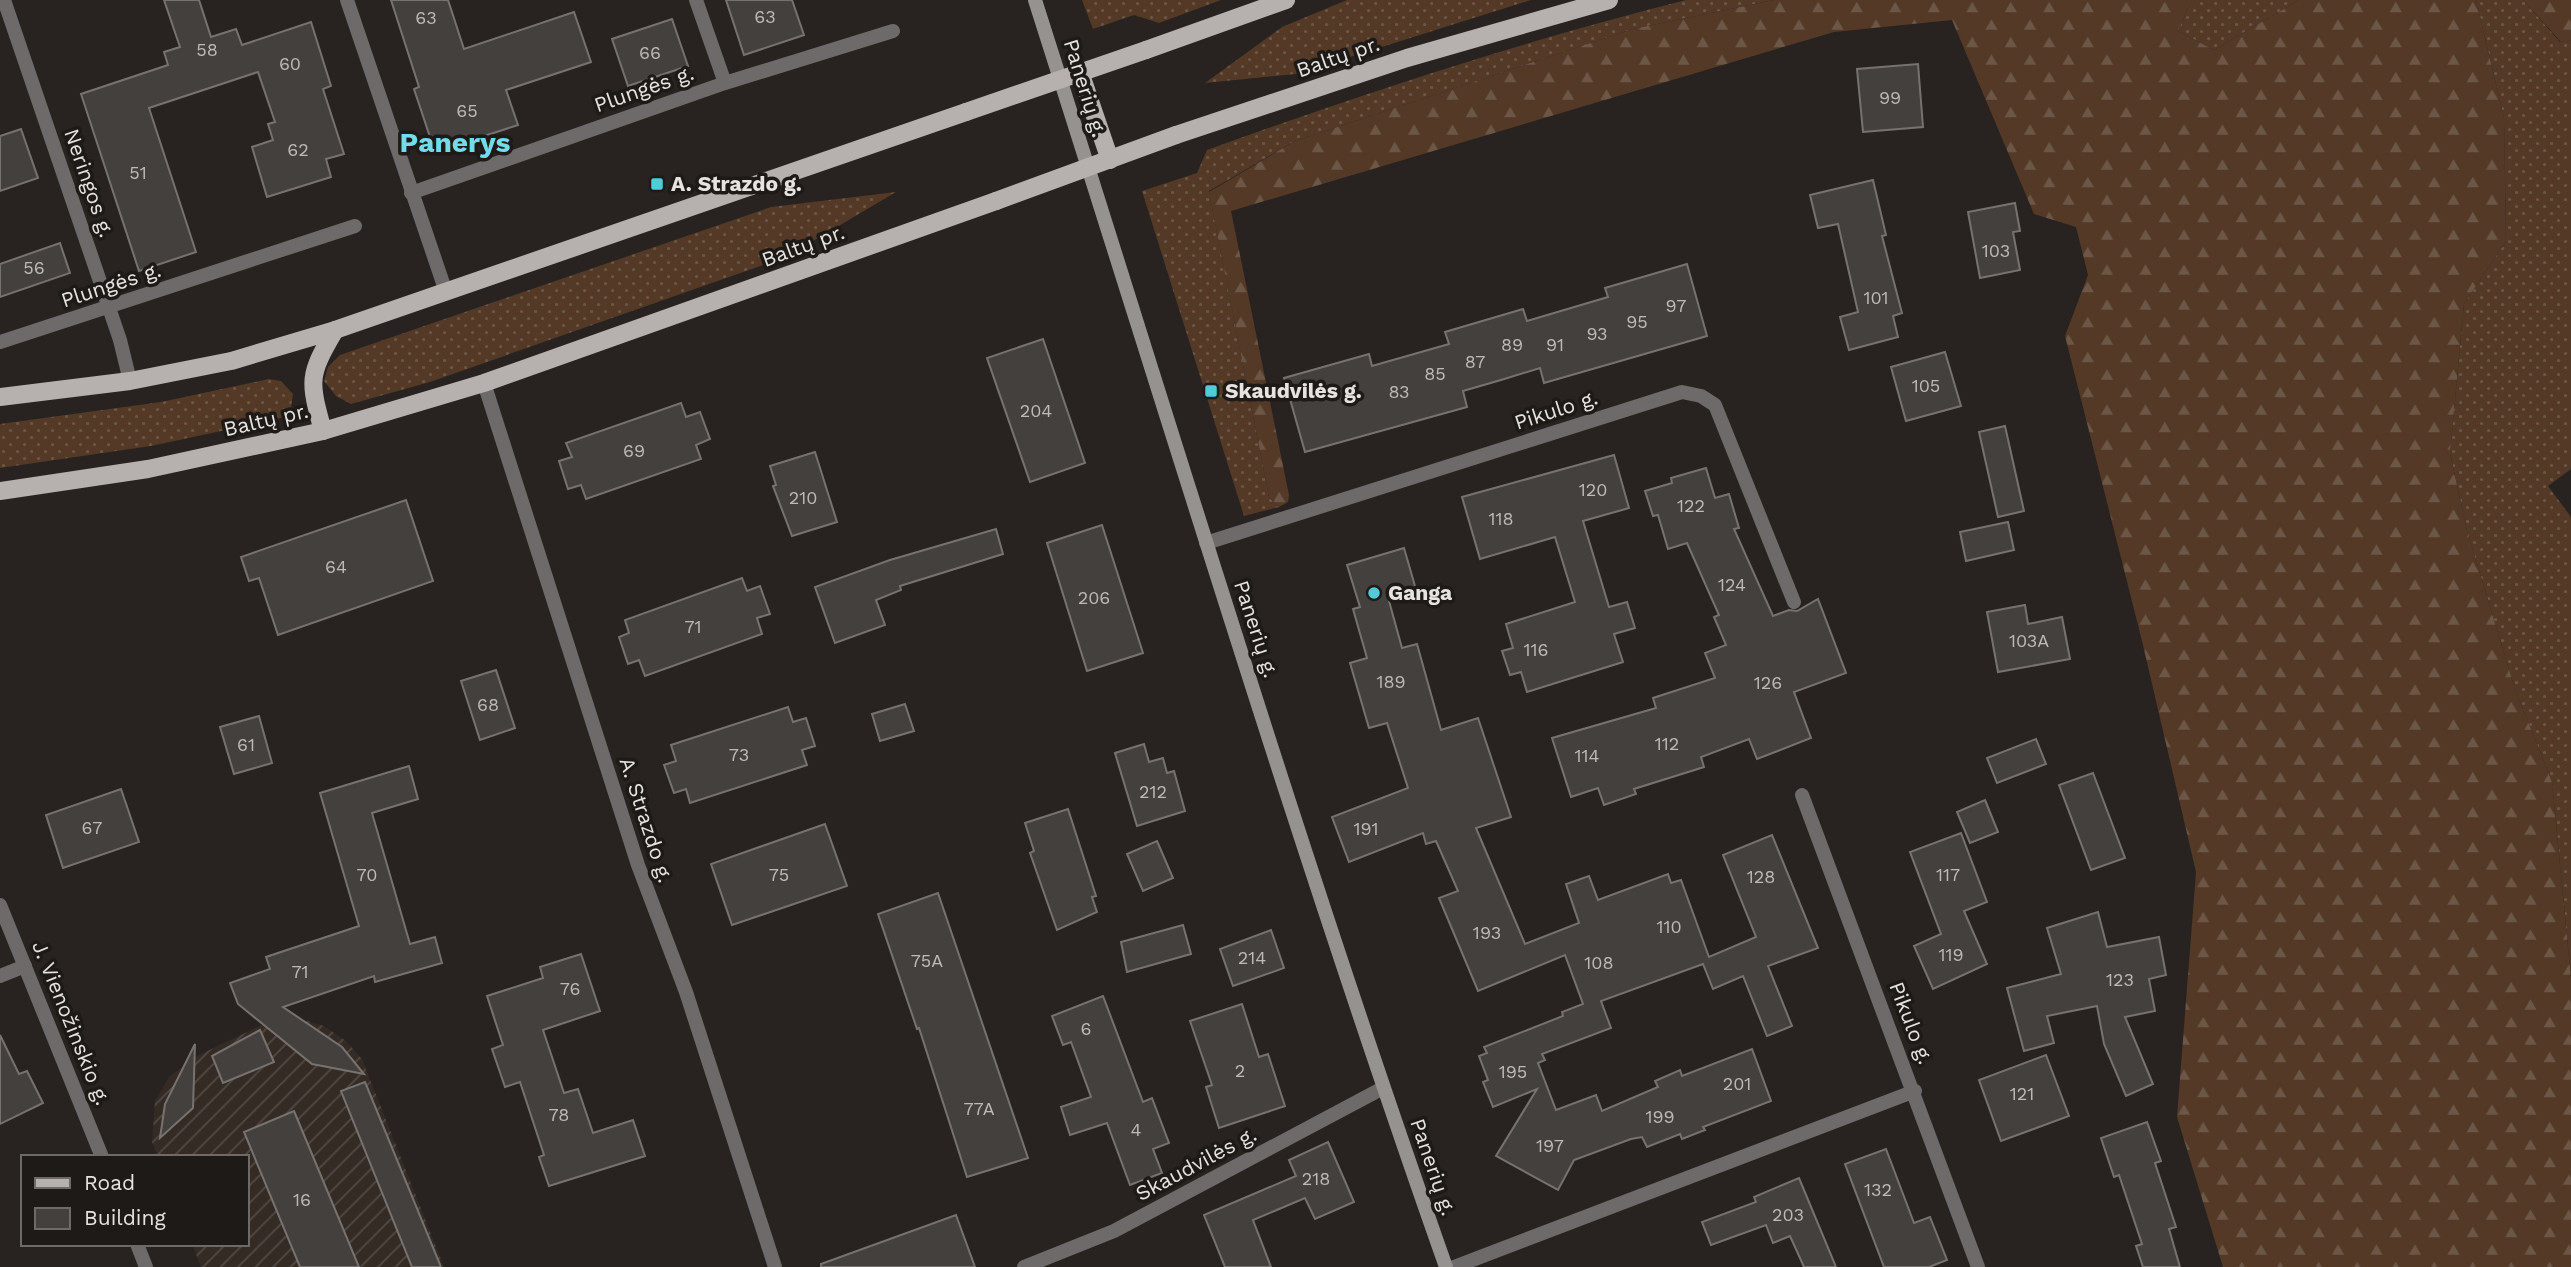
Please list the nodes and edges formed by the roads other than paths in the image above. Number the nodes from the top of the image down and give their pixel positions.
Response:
1 (4, 0) edge
2 (347, 0) edge
3 (696, 0) edge
4 (1035, 0) edge
5 (1286, 0) edge
6 (1609, 0) edge
7 (893, 32) dead end
8 (1080, 72) junction
9 (725, 83) junction
10 (1110, 160) junction
11 (411, 192) junction
12 (355, 226) dead end
13 (446, 292) junction
14 (109, 308) junction
15 (335, 330) junction
16 (0, 342) edge
17 (130, 381) junction
18 (484, 383) junction
19 (0, 397) edge
20 (323, 430) junction
21 (0, 491) edge
22 (1206, 543) junction
23 (1794, 602) dead end
24 (1802, 795) dead end
25 (0, 905) edge
26 (25, 966) junction
27 (0, 976) edge
28 (1383, 1088) junction
29 (1915, 1091) junction
30 (101, 1155) edge
31 (138, 1246) edge
32 (146, 1267) edge
33 (775, 1267) edge
34 (1024, 1267) edge
35 (1446, 1267) edge
36 (1454, 1267) edge
37 (1978, 1267) edge

1 - 14 street, Neringos g.
2 - 11 street
3 - 9 street
4 - 22 main road, Panerių g.
5 - 8 main road, bridge
6 - 10 main road, Baltų pr., bridge
7 - 9 street, Plungės g.
8 - 10 main road
8 - 13 main road, bridge
9 - 11 street, Plungės g.
10 - 18 main road, Baltų pr., bridge
11 - 13 street
12 - 14 street, Plungės g.
13 - 15 main road
14 - 16 street, Plungės g.
14 - 17 street, Neringos g.
15 - 17 main road
15 - 20 main road
17 - 19 main road
18 - 20 main road, Baltų pr.
18 - 33 street, A. Strazdo g.
20 - 21 main road, Baltų pr.
22 - 23 street, Pikulo g.
22 - 28 main road, Panerių g.
24 - 29 street, Pikulo g.
25 - 26 street, J. Vienožinskio g.
26 - 27 street
26 - 30 street, J. Vienožinskio g.
28 - 34 street, Skaudvilės g.
28 - 35 main road, Panerių g.
29 - 36 street
29 - 37 street, Pikulo g.
31 - 32 street

